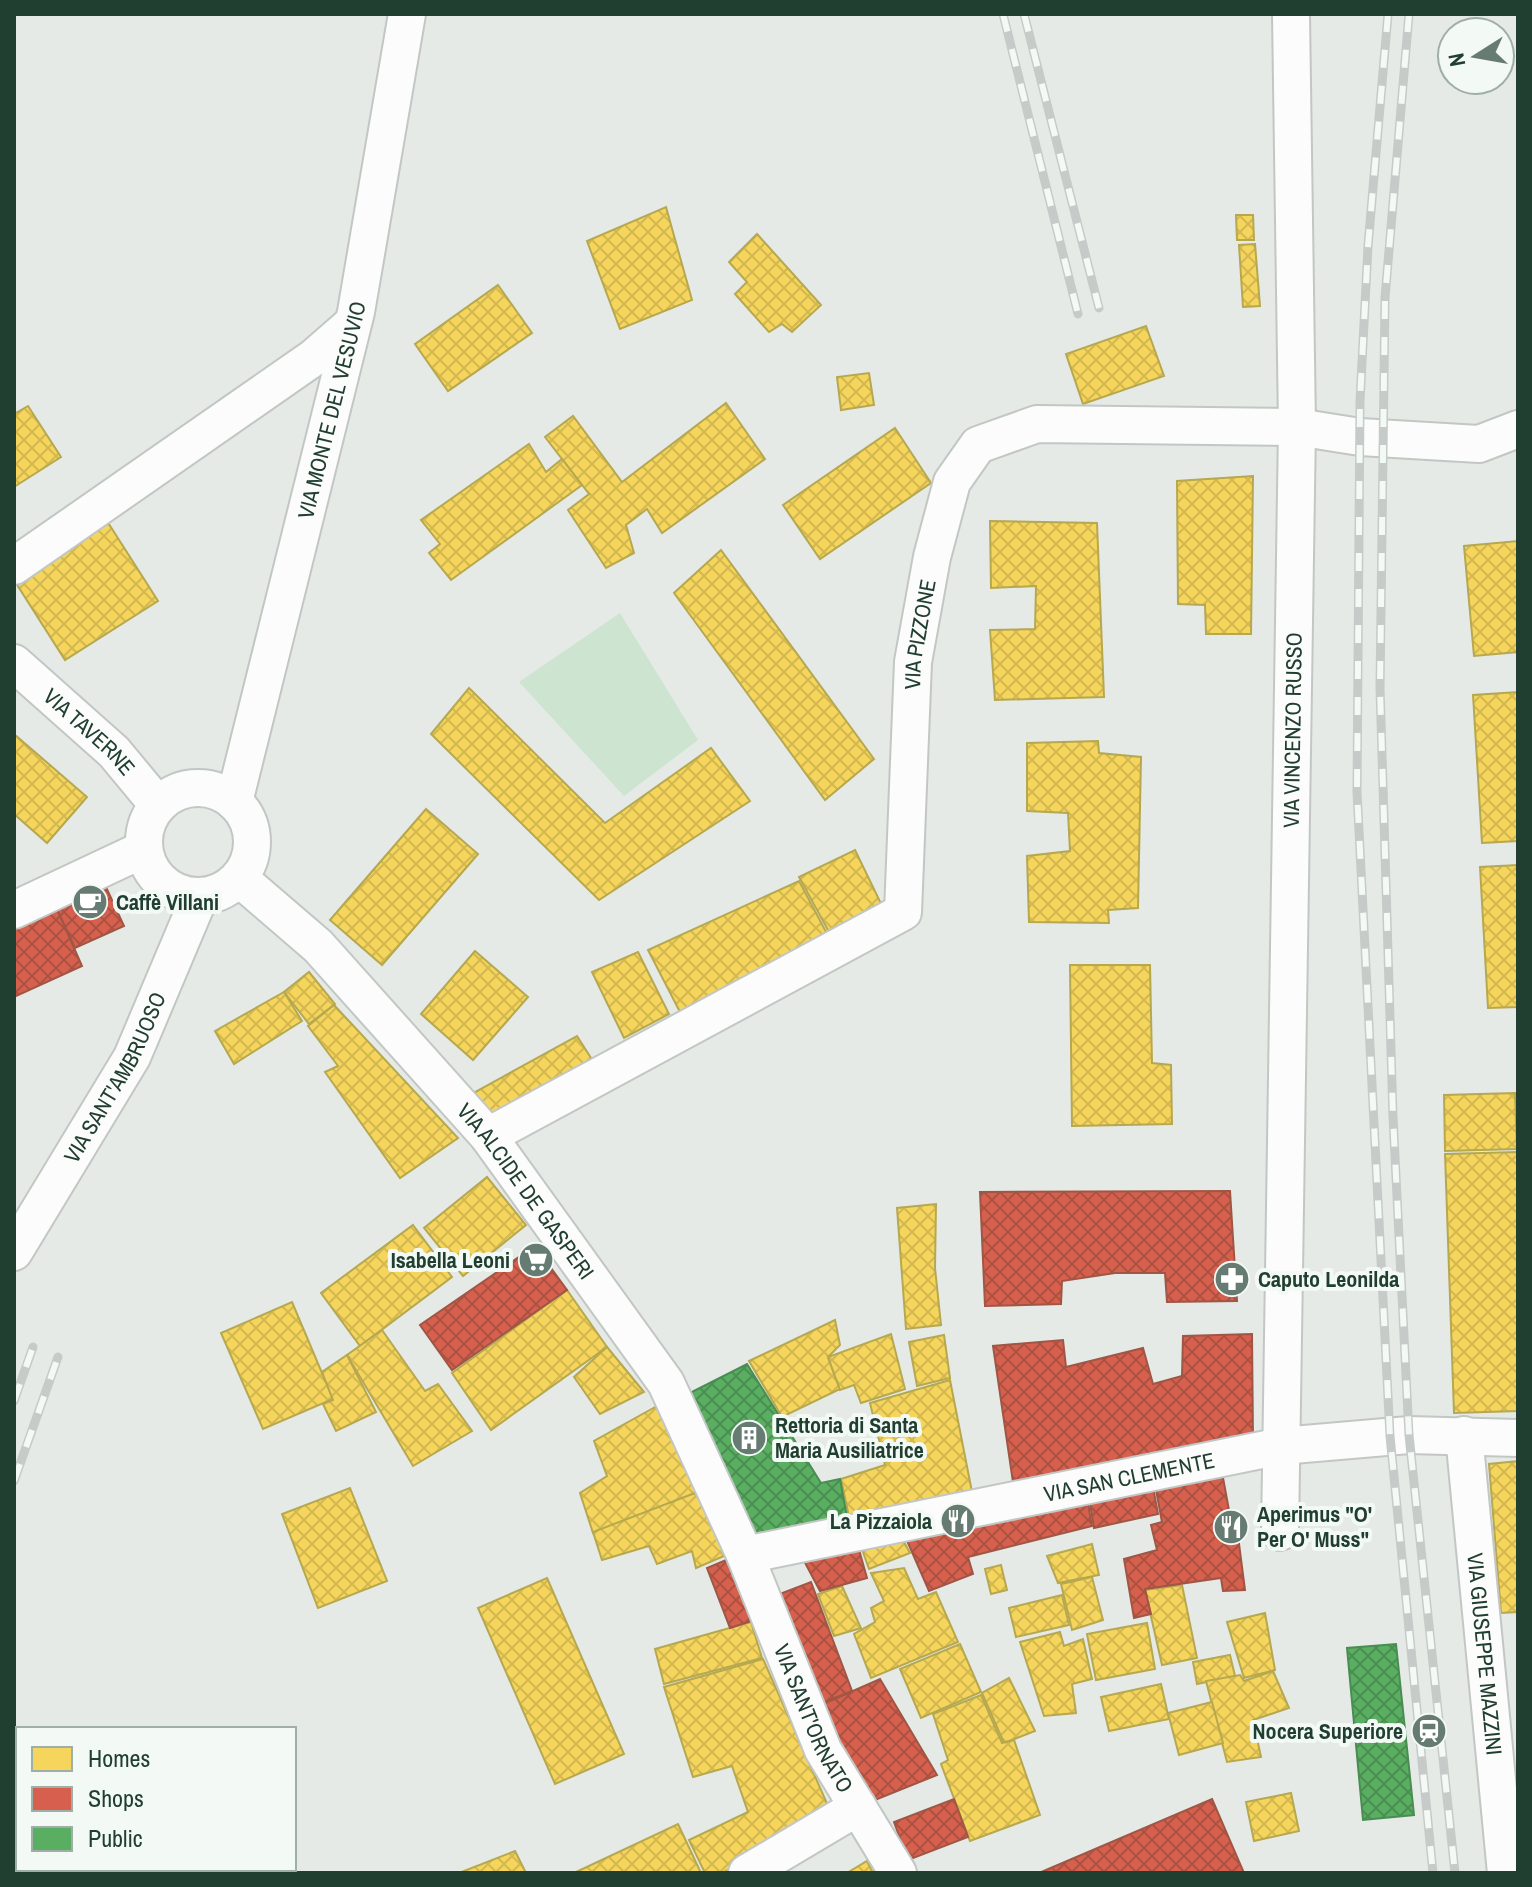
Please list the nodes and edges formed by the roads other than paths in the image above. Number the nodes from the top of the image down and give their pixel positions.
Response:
1 (407, 14) edge
2 (1291, 14) edge
3 (352, 324) junction
4 (1297, 427) junction
5 (1518, 429) edge
6 (14, 566) edge
7 (14, 663) edge
8 (234, 802) junction
9 (158, 805) junction
10 (144, 849) junction
11 (239, 878) junction
12 (200, 896) junction
13 (14, 910) edge
14 (488, 1136) junction
15 (14, 1252) edge
16 (1464, 1435) junction
17 (1518, 1438) edge
18 (1281, 1446) junction
19 (1280, 1532) dead end
20 (745, 1555) junction
21 (858, 1807) junction
22 (747, 1873) edge
23 (898, 1873) edge
24 (1506, 1873) edge

1 - 3 street, VIA MONTE DEL VESUVIO
2 - 4 street, VIA VINCENZO RUSSO
3 - 6 street
3 - 8 street, VIA MONTE DEL VESUVIO
4 - 5 street, VIA PIZZONE
4 - 14 street, VIA PIZZONE
4 - 18 street, VIA VINCENZO RUSSO
7 - 9 street, VIA TAVERNE
8 - 9 street
8 - 11 street
9 - 10 street
10 - 12 street
10 - 13 street
11 - 12 street
11 - 14 street, VIA ALCIDE DE GASPERI
12 - 15 street, VIA SANT'AMBRUOSO
14 - 20 street, VIA ALCIDE DE GASPERI
16 - 17 street, VIA SAN CLEMENTE
16 - 18 street, VIA SAN CLEMENTE
16 - 24 street, VIA GIUSEPPE MAZZINI
18 - 19 street, VIA VINCENZO RUSSO
18 - 20 street, VIA SAN CLEMENTE
20 - 21 street, VIA SANT'ORNATO
21 - 22 street
21 - 23 street, VIA SANT'ORNATO

